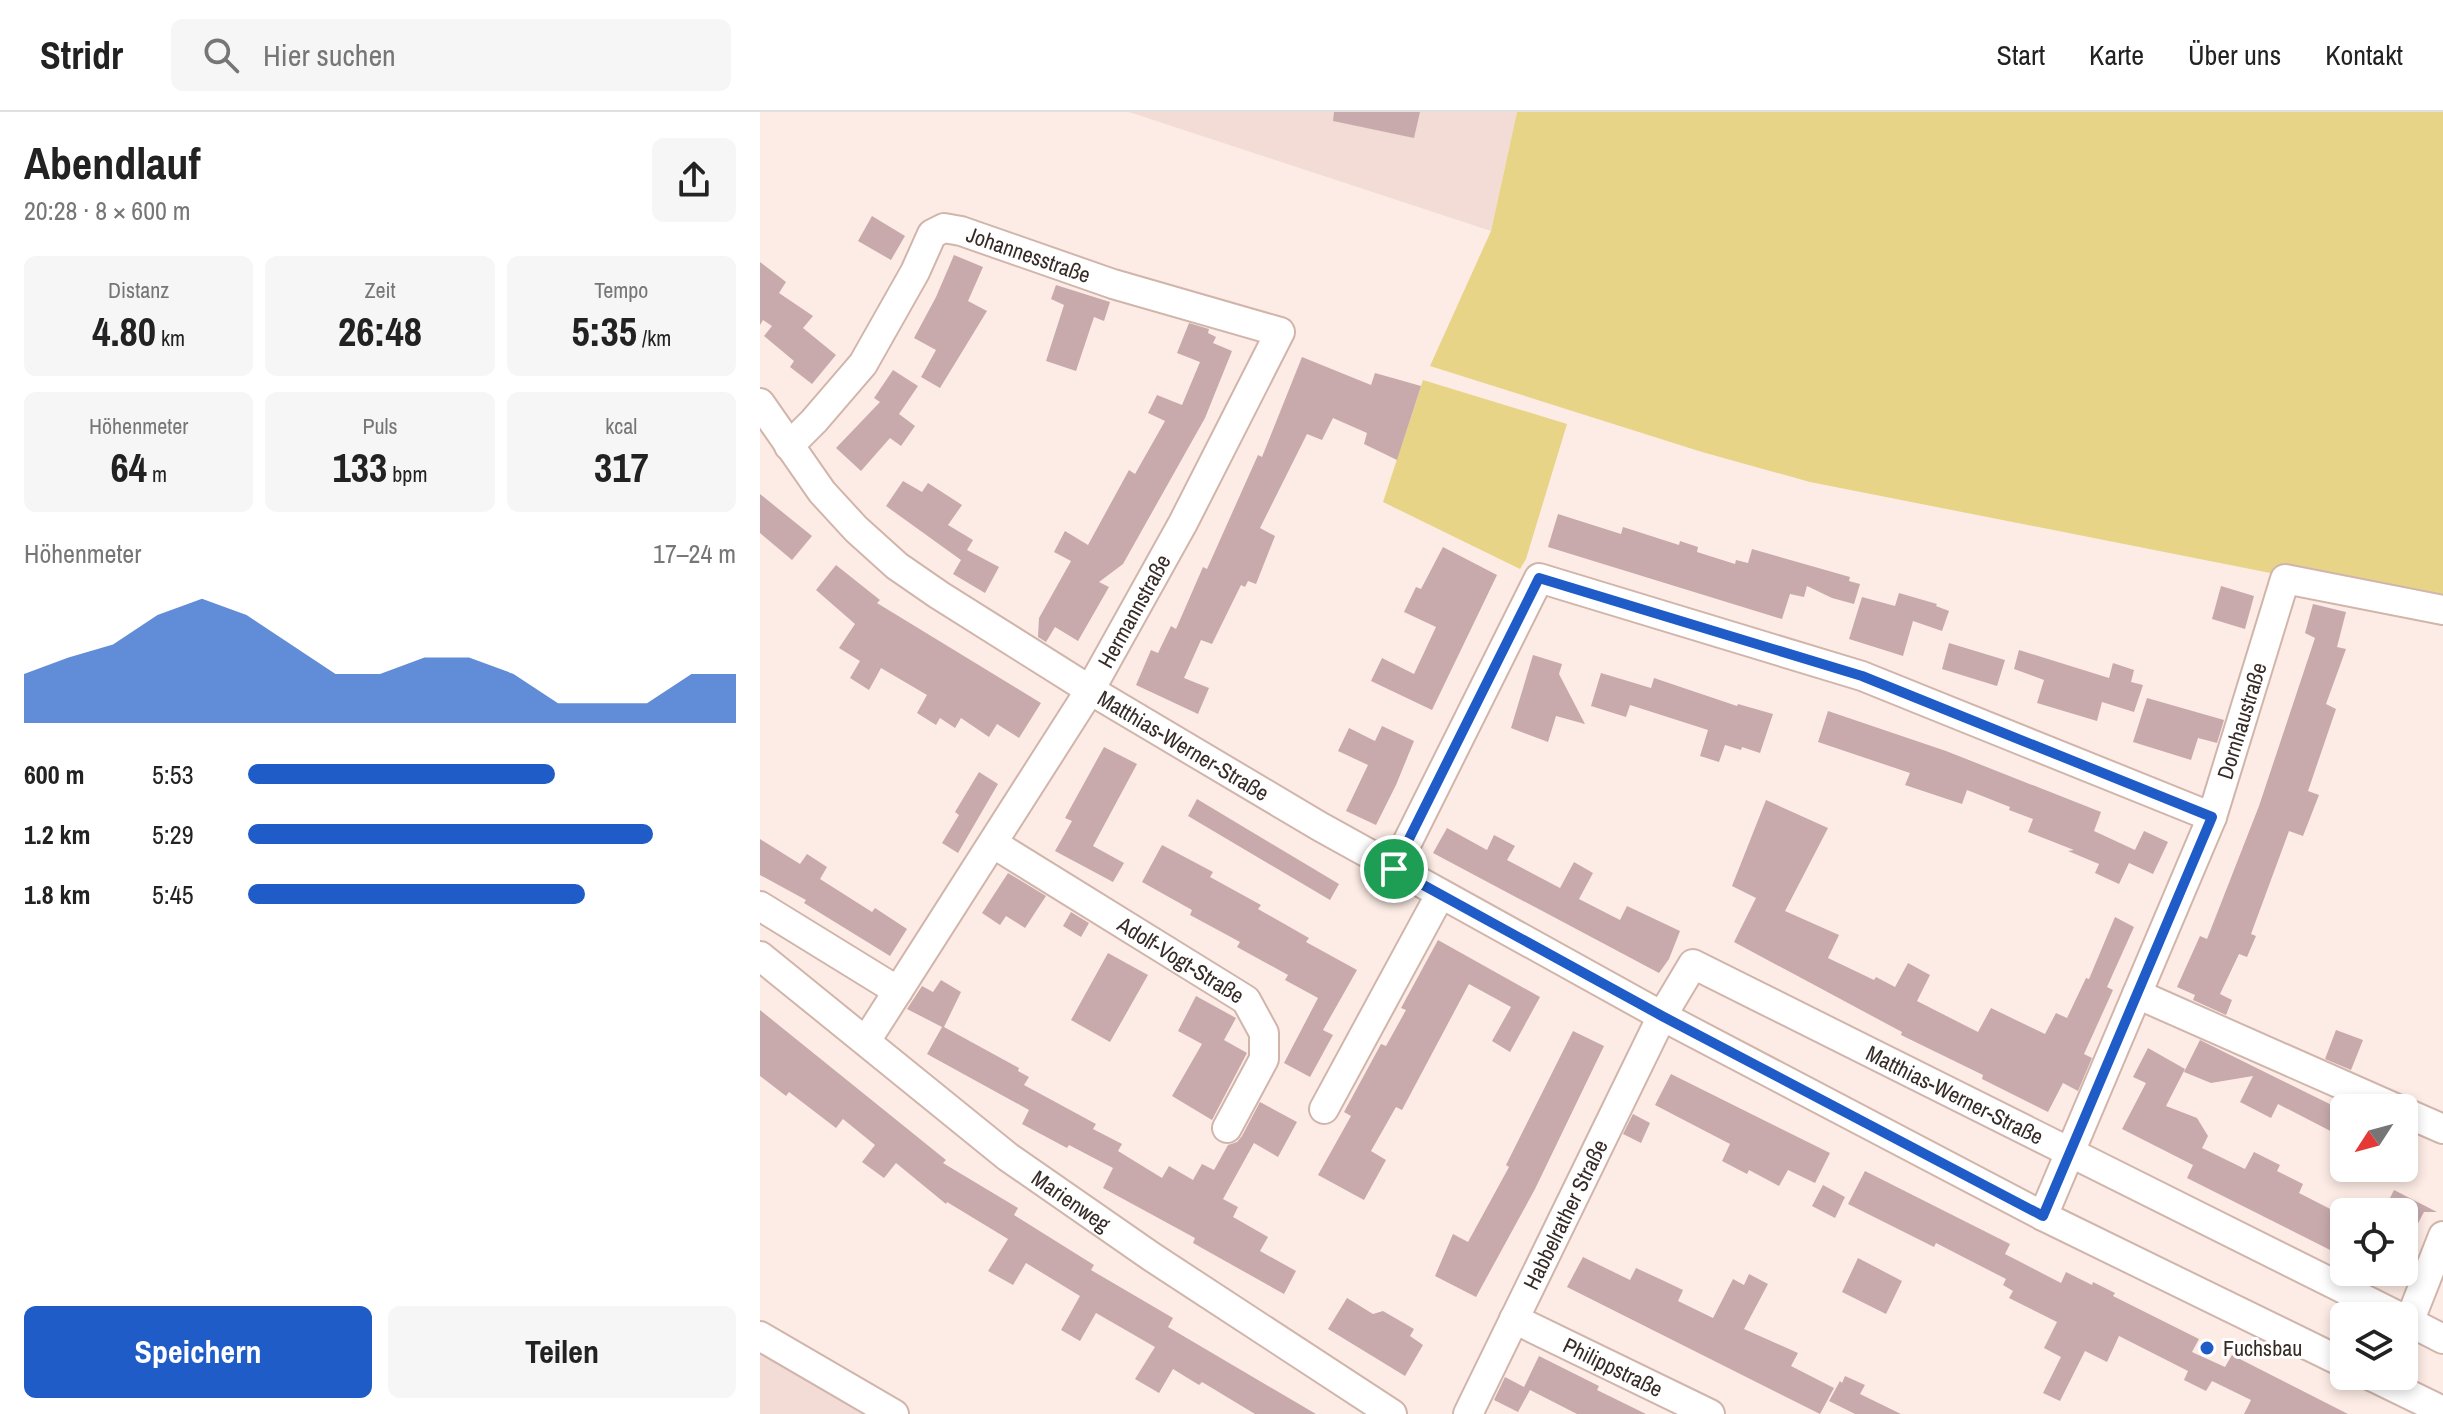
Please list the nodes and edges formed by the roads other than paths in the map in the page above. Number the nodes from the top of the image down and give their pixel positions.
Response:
1 (1280, 332) joint
2 (760, 403) edge
3 (789, 446) junction
4 (2443, 610) edge
5 (1090, 690) junction
6 (2212, 817) junction
7 (994, 844) junction
8 (1394, 869) junction
9 (1440, 895) junction
10 (760, 906) edge
11 (792, 927) junction
12 (764, 959) edge
13 (898, 991) junction
14 (2137, 994) junction
15 (1662, 1016) junction
16 (866, 1041) junction
17 (2363, 1094) edge
18 (1324, 1109) dead end
19 (2418, 1118) edge
20 (1227, 1128) dead end
21 (2443, 1129) edge
22 (2070, 1152) junction
23 (2043, 1216) junction
24 (2443, 1236) edge
25 (2363, 1302) edge
26 (2413, 1302) edge
27 (1514, 1319) junction
28 (2418, 1329) edge
29 (760, 1336) edge
30 (2443, 1339) edge
31 (2330, 1356) edge
32 (2404, 1390) edge
33 (2443, 1411) edge
34 (894, 1414) edge
35 (1392, 1414) edge
36 (1468, 1414) edge
37 (1710, 1414) edge

1 - 3 street, Johannesstraße
1 - 5 street, Hermannstraße
2 - 3 street, Matthias-Werner-Straße
3 - 5 street, Matthias-Werner-Straße
4 - 6 street, Dornhaustraße
5 - 7 street, Hermannstraße
5 - 8 street, Matthias-Werner-Straße
6 - 8 street
6 - 14 street, Dornhaustraße
7 - 13 street, Hermannstraße
7 - 20 street, Adolf-Vogt-Straße
8 - 9 street, Matthias-Werner-Straße
9 - 15 street, Matthias-Werner-Straße
9 - 18 street
10 - 11 street
11 - 12 street, Marienweg
11 - 13 street
12 - 16 street, Marienweg
13 - 16 street, Hermannstraße
14 - 17 street
14 - 22 street, Dornhaustraße
15 - 22 street, Matthias-Werner-Straße
15 - 23 street, Matthias-Werner-Straße
15 - 27 street, Habbelrather Straße
16 - 35 street, Marienweg
19 - 21 street
22 - 23 street, Dornhaustraße
22 - 25 street, Matthias-Werner-Straße
23 - 31 street, Matthias-Werner-Straße
24 - 26 street
27 - 36 street, Habbelrather Straße
27 - 37 street, Philippstraße
28 - 30 street, Matthias-Werner-Straße
29 - 34 street
32 - 33 street

